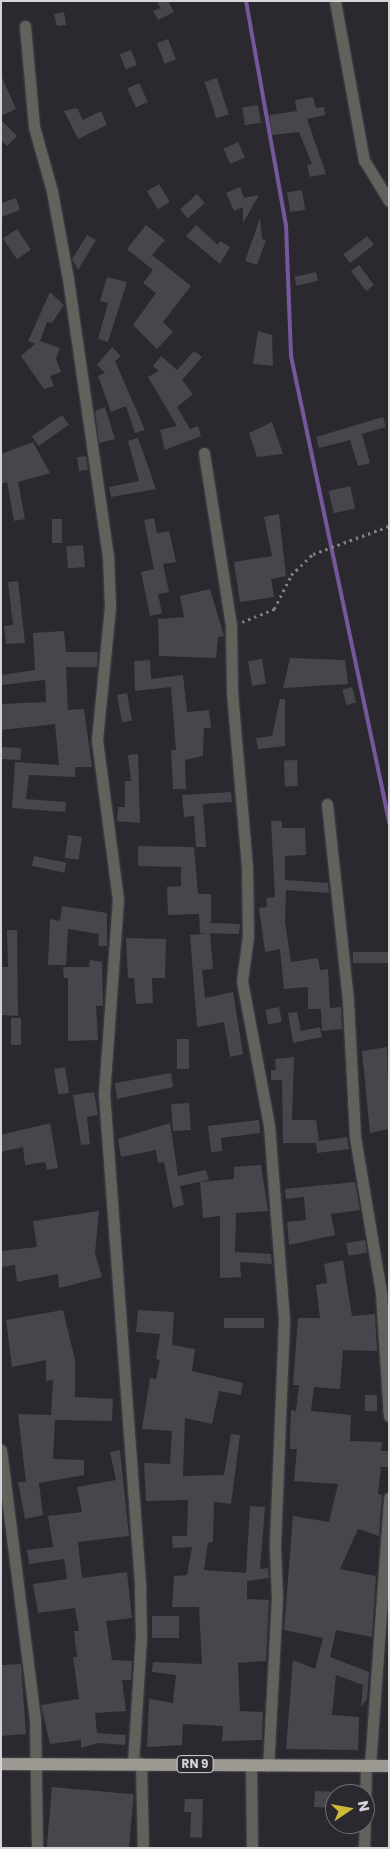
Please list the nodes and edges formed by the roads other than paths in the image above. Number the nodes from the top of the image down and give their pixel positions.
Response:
1 (335, 1) edge
2 (26, 26) dead end
3 (389, 201) edge
4 (204, 453) dead end
5 (327, 804) dead end
6 (389, 1416) edge
7 (1, 1450) edge
8 (389, 1498) edge
9 (137, 1763) junction
10 (1, 1764) edge
11 (39, 1764) junction
12 (251, 1766) junction
13 (268, 1766) junction
14 (368, 1766) junction
15 (389, 1766) edge
16 (367, 1784) edge
17 (365, 1834) edge
18 (37, 1848) edge
19 (143, 1848) edge
20 (252, 1848) edge
21 (364, 1848) edge

1 - 3 street
2 - 9 street
4 - 13 street
5 - 6 street
7 - 11 street
8 - 14 street
9 - 11 main road, RN 9
9 - 12 main road, RN 9
9 - 19 street
10 - 11 main road, RN 9
11 - 18 street
12 - 13 main road, RN 9
12 - 20 street
13 - 14 main road, RN 9
14 - 15 main road, RN 9
14 - 16 street
17 - 21 street

